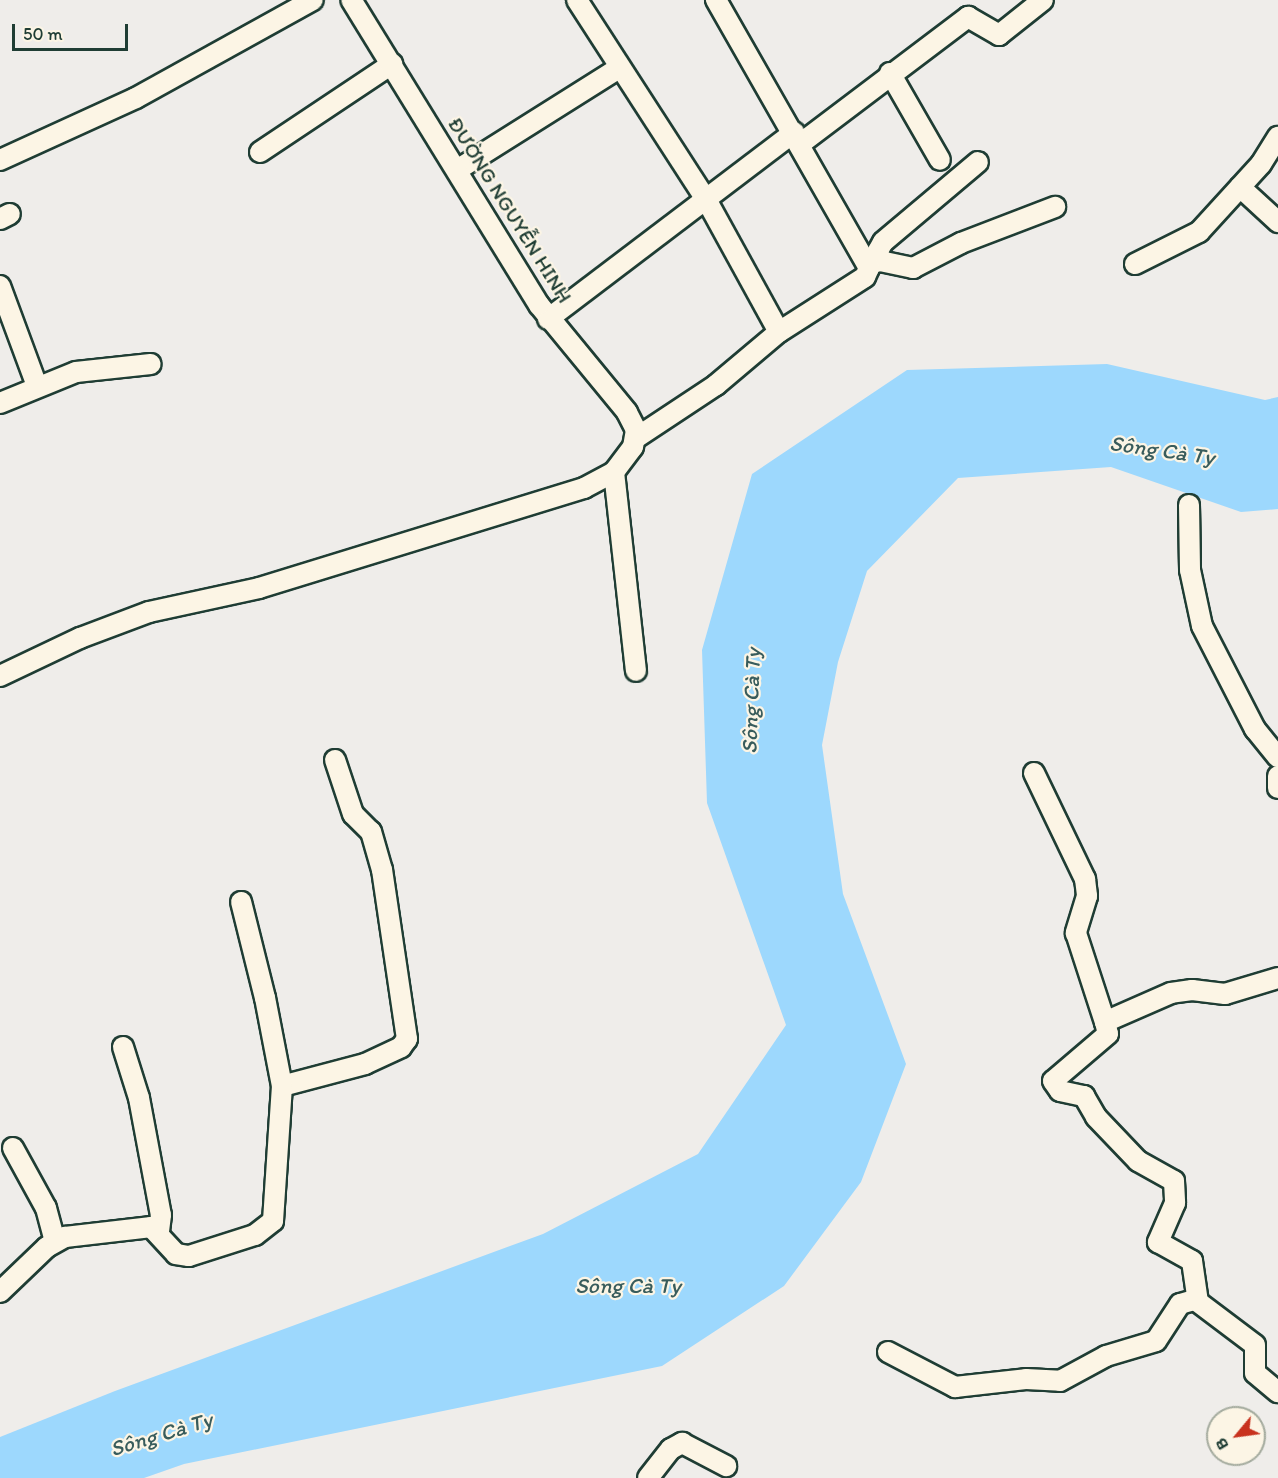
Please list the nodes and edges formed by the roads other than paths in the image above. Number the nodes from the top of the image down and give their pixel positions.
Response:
1 (313, 0) edge
2 (351, 0) edge
3 (577, 0) edge
4 (716, 0) edge
5 (1043, 0) edge
6 (392, 64) junction
7 (619, 68) junction
8 (890, 73) junction
9 (1278, 137) edge
10 (797, 138) junction
11 (260, 153) dead end
12 (0, 160) edge
13 (940, 160) dead end
14 (978, 162) dead end
15 (457, 171) junction
16 (1240, 187) junction
17 (707, 201) junction
18 (1055, 207) dead end
19 (1278, 222) edge
20 (874, 262) junction
21 (1135, 264) dead end
22 (0, 286) edge
23 (549, 319) junction
24 (779, 332) junction
25 (151, 364) dead end
26 (37, 386) junction
27 (0, 403) edge
28 (636, 438) junction
29 (614, 472) junction
30 (1189, 505) dead end
31 (636, 671) dead end
32 (0, 676) edge
33 (1278, 757) edge
34 (335, 760) dead end
35 (1034, 773) dead end
36 (1278, 776) edge
37 (1278, 788) edge
38 (241, 902) dead end
39 (1278, 978) edge
40 (1105, 1022) junction
41 (123, 1047) dead end
42 (282, 1086) junction
43 (13, 1148) dead end
44 (159, 1232) junction
45 (55, 1241) junction
46 (0, 1292) edge
47 (1197, 1299) junction
48 (888, 1352) dead end
49 (1278, 1392) edge
50 (726, 1466) dead end
51 (648, 1478) edge

1 - 12 street
2 - 6 street, ĐƯỜNG NGUYỄN HINH
3 - 7 street
4 - 10 street
5 - 8 street
6 - 11 street
6 - 15 street, ĐƯỜNG NGUYỄN HINH
7 - 15 street
7 - 17 street
8 - 10 street
8 - 13 street
9 - 16 street
10 - 17 street
10 - 20 street
14 - 20 street
15 - 23 street, ĐƯỜNG NGUYỄN HINH
16 - 19 street
16 - 21 street
17 - 23 street
17 - 24 street
18 - 20 street
20 - 24 street
22 - 26 street
23 - 28 street, ĐƯỜNG NGUYỄN HINH
24 - 28 street
25 - 26 street
26 - 27 street
28 - 29 street
29 - 31 street
29 - 32 street
30 - 33 street
34 - 42 street
35 - 40 street
36 - 37 street
38 - 42 street
39 - 40 street
40 - 47 street
41 - 44 street
42 - 44 street
43 - 45 street
44 - 45 street
45 - 46 street
47 - 48 street
47 - 49 street
50 - 51 street

